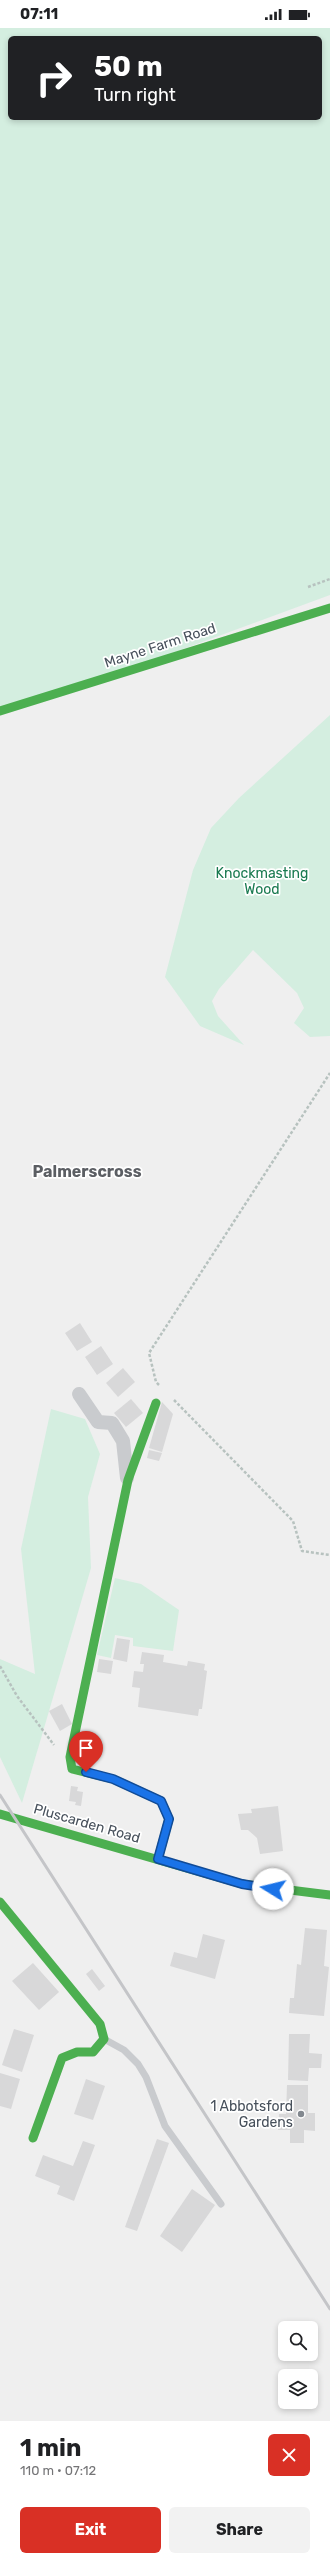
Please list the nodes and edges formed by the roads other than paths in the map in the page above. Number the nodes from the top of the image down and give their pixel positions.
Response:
1 (330, 608) edge
2 (0, 711) edge
3 (79, 1394) dead end
4 (156, 1403) dead end
5 (128, 1480) junction
6 (0, 1814) edge
7 (158, 1859) junction
8 (330, 1895) edge
9 (0, 1902) edge
10 (104, 2039) junction
11 (33, 2138) dead end
12 (221, 2204) dead end

1 - 2 street, Mayne Farm Road
3 - 5 street
4 - 5 street
5 - 7 street
6 - 7 street, Pluscarden Road
7 - 8 street, Pluscarden Road
9 - 10 street
10 - 11 street
10 - 12 lane

